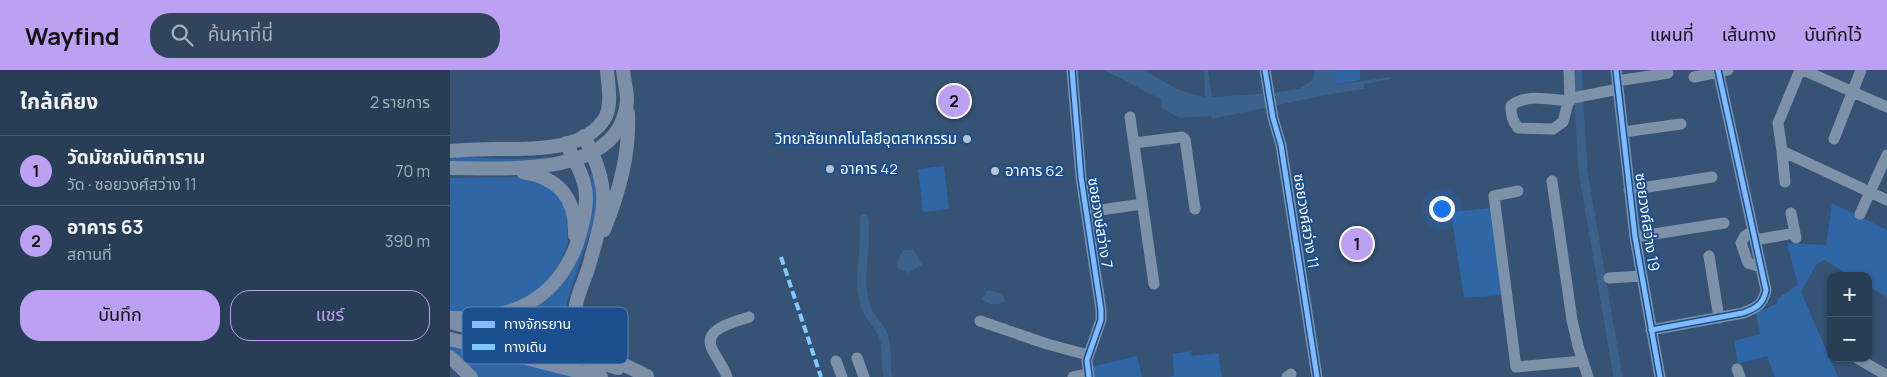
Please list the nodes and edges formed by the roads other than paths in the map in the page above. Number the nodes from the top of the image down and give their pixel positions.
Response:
1 (607, 70) edge
2 (622, 70) edge
3 (1072, 70) edge
4 (1265, 70) edge
5 (1569, 70) edge
6 (1801, 70) edge
7 (1861, 70) edge
8 (1722, 71) edge
9 (1668, 74) dead end
10 (1694, 77) dead end
11 (1617, 80) edge
12 (1852, 92) junction
13 (627, 101) junction
14 (1570, 101) junction
15 (1887, 107) edge
16 (1130, 117) dead end
17 (1681, 124) dead end
18 (1623, 132) junction
19 (584, 136) junction
20 (1834, 139) dead end
21 (566, 143) junction
22 (1134, 144) junction
23 (450, 151) edge
24 (1782, 151) junction
25 (592, 152) junction
26 (1887, 155) edge
27 (574, 160) junction
28 (450, 168) edge
29 (505, 169) junction
30 (1712, 177) dead end
31 (1552, 181) dead end
32 (1785, 182) dead end
33 (1629, 190) junction
34 (1518, 191) dead end
35 (1870, 192) junction
36 (1887, 200) edge
37 (1142, 204) junction
38 (1195, 209) dead end
39 (1087, 212) junction
40 (1791, 213) dead end
41 (1860, 214) dead end
42 (1724, 223) dead end
43 (1754, 236) junction
44 (1635, 237) junction
45 (1710, 256) dead end
46 (570, 262) junction
47 (588, 268) junction
48 (1642, 276) junction
49 (1609, 278) dead end
50 (1154, 284) dead end
51 (520, 307) edge
52 (576, 307) edge
53 (749, 317) dead end
54 (1719, 318) junction
55 (980, 321) dead end
56 (1651, 330) junction
57 (1088, 355) junction
58 (450, 357) edge
59 (856, 358) dead end
60 (836, 361) dead end
61 (1584, 361) junction
62 (1863, 362) edge
63 (550, 364) edge
64 (606, 364) edge
65 (625, 364) edge
66 (649, 376) edge
67 (1089, 376) edge
68 (1886, 376) edge
69 (471, 377) edge
70 (600, 377) edge
71 (727, 377) edge
72 (842, 377) edge
73 (864, 377) edge
74 (1072, 377) edge
75 (1317, 377) edge
76 (1588, 377) edge
77 (1660, 377) edge

1 - 19 main road
2 - 13 main road
3 - 39 street, ซอยวงษ์สว่าง 7
4 - 75 street, ซอยวงศ์สว่าง 11
5 - 14 street
6 - 12 street
6 - 24 street
7 - 12 street
8 - 10 street
8 - 43 street
9 - 11 street
11 - 14 street
11 - 18 street, ซอยวงศ์สว่าง 19
12 - 15 street
12 - 20 street
13 - 25 main road
13 - 47 main road
14 - 14 street
16 - 22 street
17 - 18 street
18 - 33 street, ซอยวงศ์สว่าง 19
19 - 21 main road
19 - 25 main road
21 - 23 main road
21 - 27 main road
22 - 37 street
22 - 38 street
24 - 32 street
24 - 35 street
25 - 27 main road
25 - 47 main road
26 - 35 street
27 - 29 main road
27 - 46 main road
28 - 29 main road
29 - 46 main road
30 - 33 street
31 - 61 street
33 - 44 street, ซอยวงศ์สว่าง 19
34 - 61 street
35 - 36 street
35 - 41 street
37 - 39 street
37 - 50 street
39 - 57 street, ซอยวงษ์สว่าง 7
40 - 43 street
42 - 44 street
43 - 54 street
44 - 48 street, ซอยวงศ์สว่าง 19
45 - 54 street
46 - 51 main road
47 - 52 main road
48 - 49 street
48 - 56 street, ซอยวงศ์สว่าง 19
53 - 71 street
54 - 56 street
55 - 57 street
56 - 77 street, ซอยวงศ์สว่าง 19
57 - 67 street, ซอยวงษ์สว่าง 7
58 - 69 main road
59 - 73 street
60 - 72 street
61 - 76 street
62 - 68 street
63 - 70 main road
64 - 66 main road
65 - 66 main road
67 - 74 street

